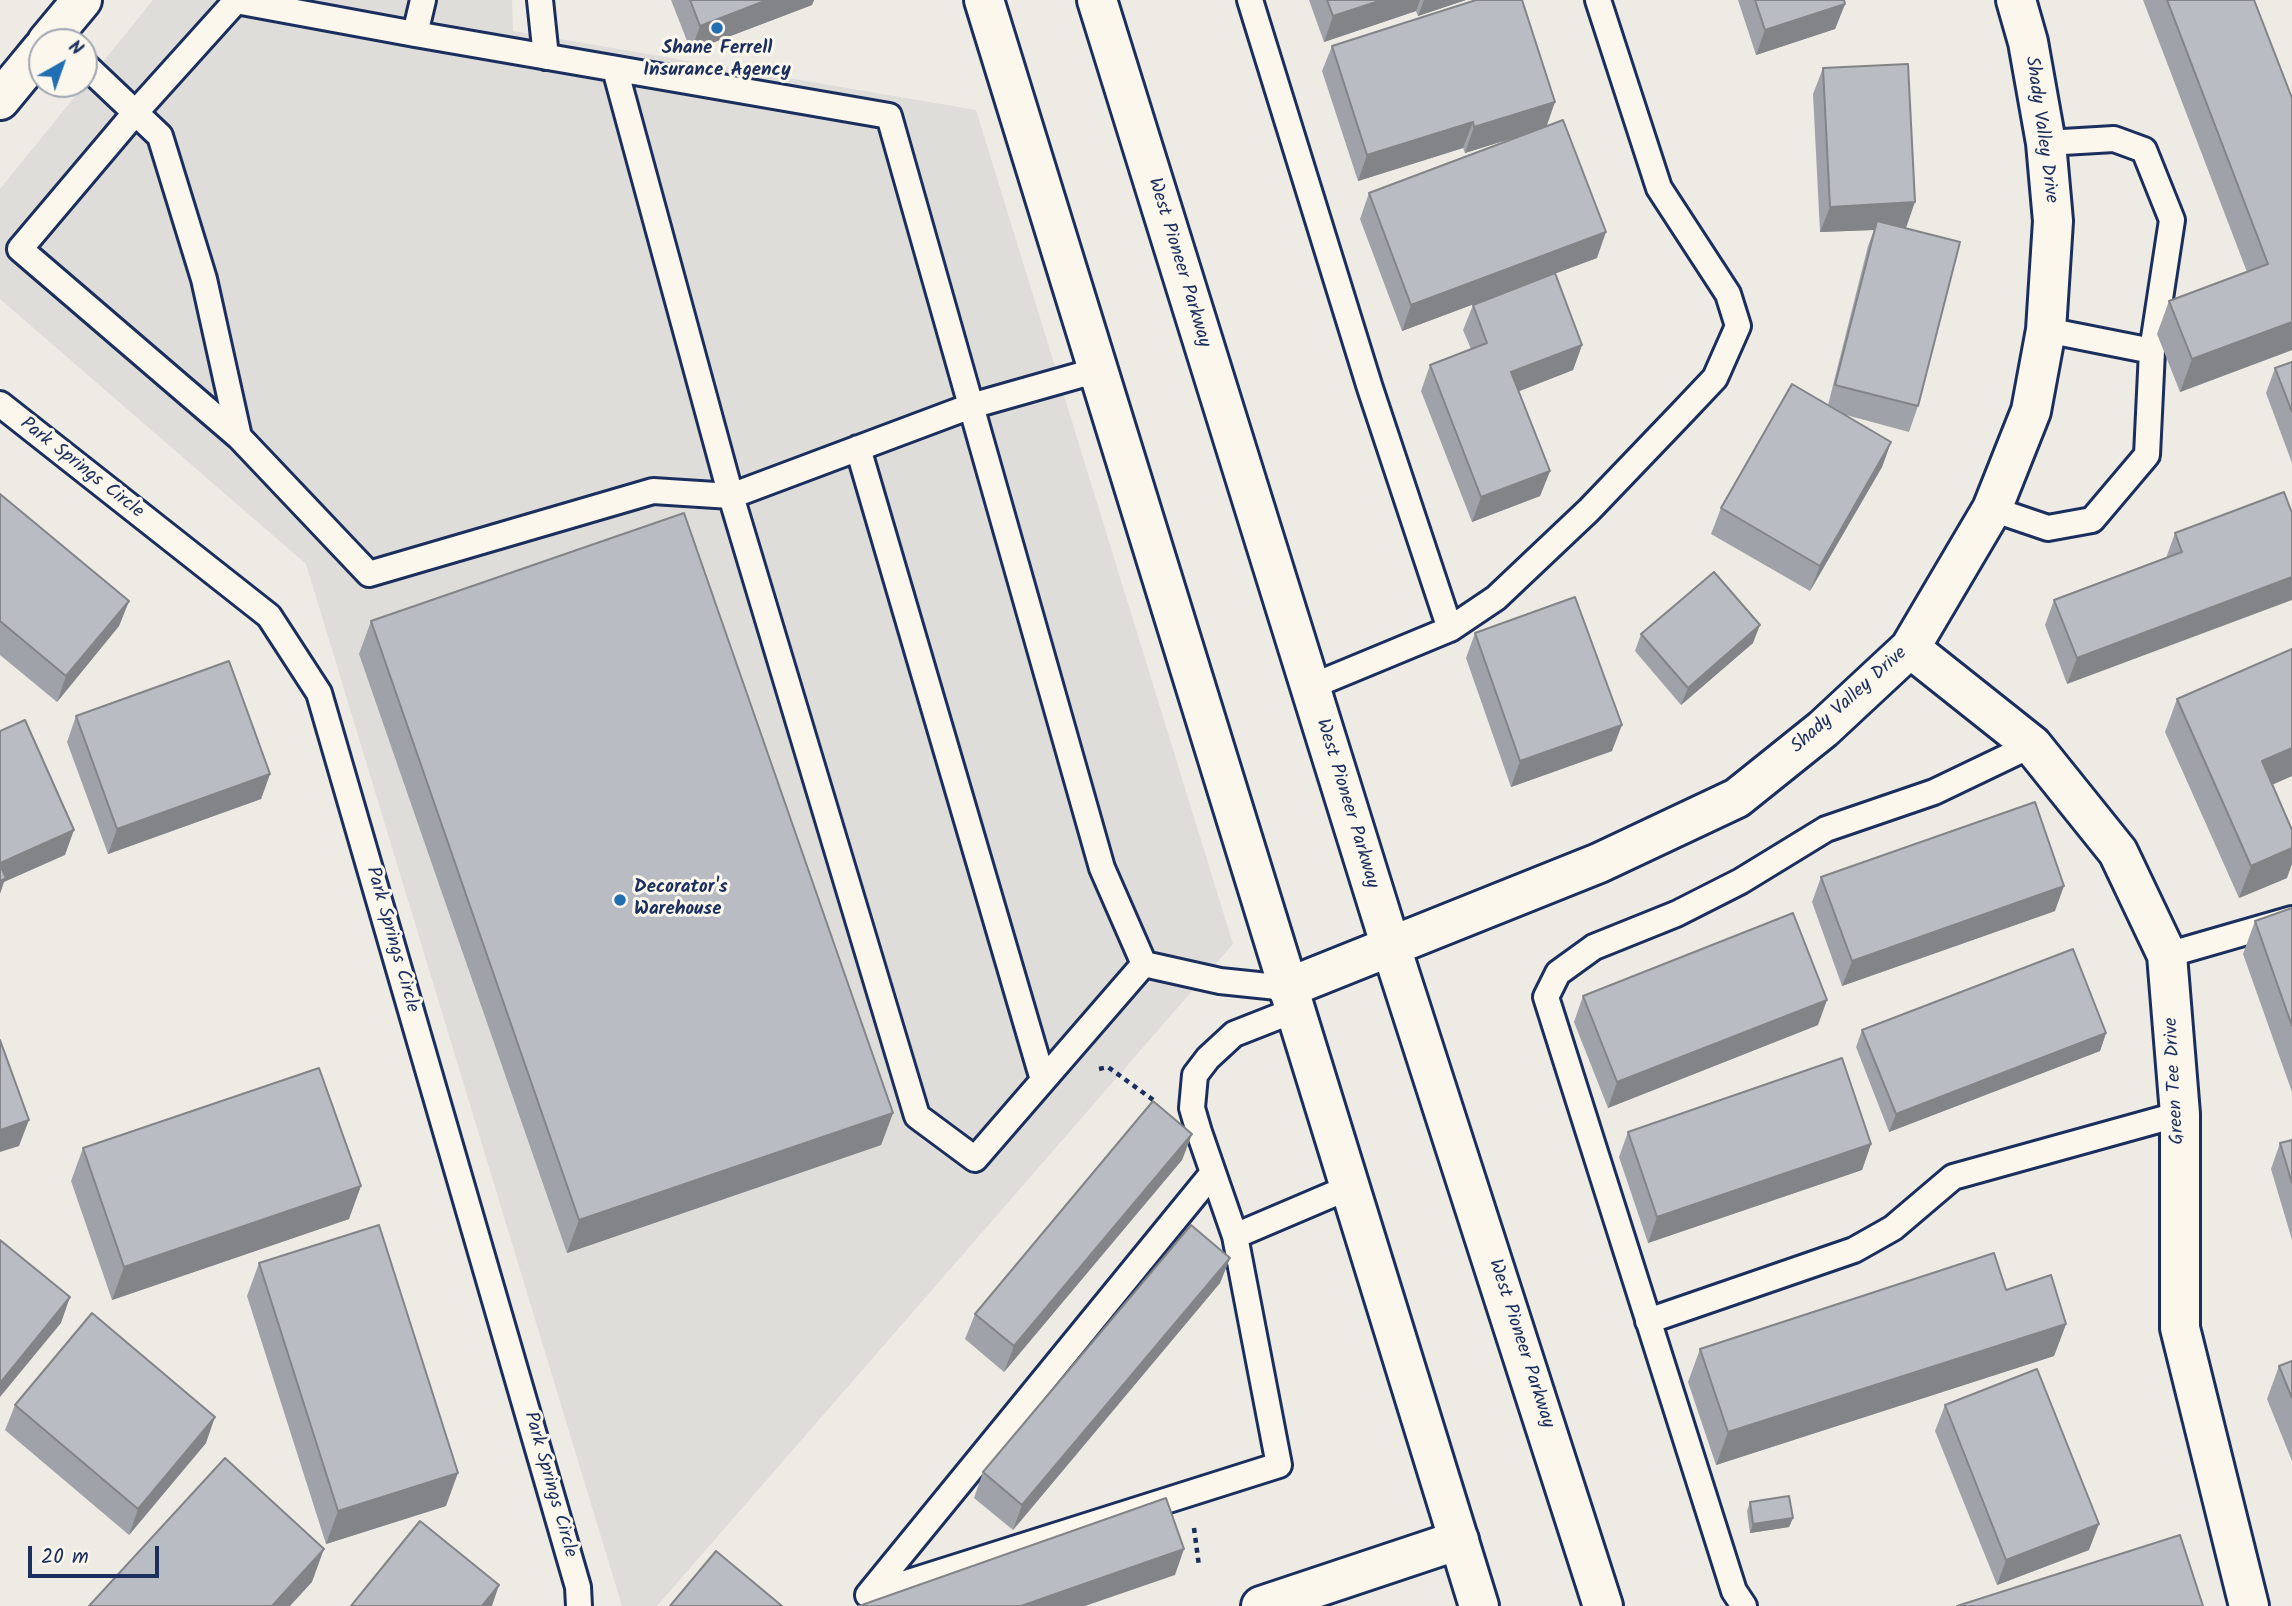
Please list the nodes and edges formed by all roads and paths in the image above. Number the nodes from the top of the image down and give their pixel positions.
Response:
1 (82, 0) edge
2 (424, 0) edge
3 (540, 0) edge
4 (984, 0) edge
5 (1097, 0) edge
6 (1250, 0) edge
7 (1598, 0) edge
8 (2015, 0) edge
9 (237, 1) edge
10 (61, 28) edge
11 (415, 34) junction
12 (546, 57) junction
13 (28, 68) edge
14 (615, 69) junction
15 (98, 77) edge
16 (0, 100) edge
17 (135, 113) junction
18 (2046, 142) junction
19 (2046, 330) junction
20 (2152, 351) junction
21 (1098, 370) junction
22 (0, 404) edge
23 (971, 405) junction
24 (239, 437) junction
25 (859, 448) junction
26 (731, 496) junction
27 (1992, 509) junction
28 (1450, 629) junction
29 (1910, 648) junction
30 (1310, 687) junction
31 (2032, 746) junction
32 (2292, 919) edge
33 (1391, 947) junction
34 (2167, 955) junction
35 (1144, 964) junction
36 (1291, 999) junction
37 (1043, 1080) junction
38 (2180, 1114) junction
39 (1199, 1132) junction
40 (1212, 1174) junction
41 (1350, 1187) junction
42 (1235, 1236) junction
43 (1648, 1321) junction
44 (1459, 1540) junction
45 (579, 1606) edge
46 (1261, 1606) edge
47 (1479, 1606) edge
48 (1603, 1606) edge
49 (1744, 1606) edge
50 (2249, 1606) edge

1 - 10 main road
2 - 11 lane
3 - 12 lane
4 - 21 main road
5 - 30 main road, West Pioneer Parkway
6 - 28 lane
7 - 28 lane
8 - 18 main road, Shady Valley Drive
9 - 11 lane
9 - 17 lane
11 - 12 lane
12 - 14 lane
13 - 16 main road
14 - 23 lane
14 - 26 lane
15 - 17 lane
17 - 24 lane
17 - 24 lane
18 - 19 main road, Shady Valley Drive
18 - 20 lane
19 - 20 lane
19 - 27 main road, Shady Valley Drive
20 - 27 lane
21 - 23 lane
21 - 36 main road
22 - 45 lane, Park Springs Circle
23 - 25 lane
23 - 35 lane
24 - 26 lane
25 - 26 lane
25 - 37 lane
26 - 37 lane
27 - 29 main road, Shady Valley Drive
28 - 30 lane
29 - 31 main road, Green Tee Drive
29 - 33 main road, Shady Valley Drive
30 - 33 main road, West Pioneer Parkway
31 - 34 main road, Green Tee Drive
31 - 43 lane
32 - 34 lane
33 - 36 main road, Shady Valley Drive
33 - 48 main road, West Pioneer Parkway
34 - 38 main road, Green Tee Drive
35 - 36 lane
35 - 37 lane
36 - 39 lane
36 - 41 main road
37 - 39 path
38 - 43 lane
38 - 50 main road, Green Tee Drive
39 - 40 lane
40 - 42 lane
40 - 42 lane
41 - 42 lane
41 - 44 main road
43 - 49 lane
44 - 46 main road
44 - 47 main road

